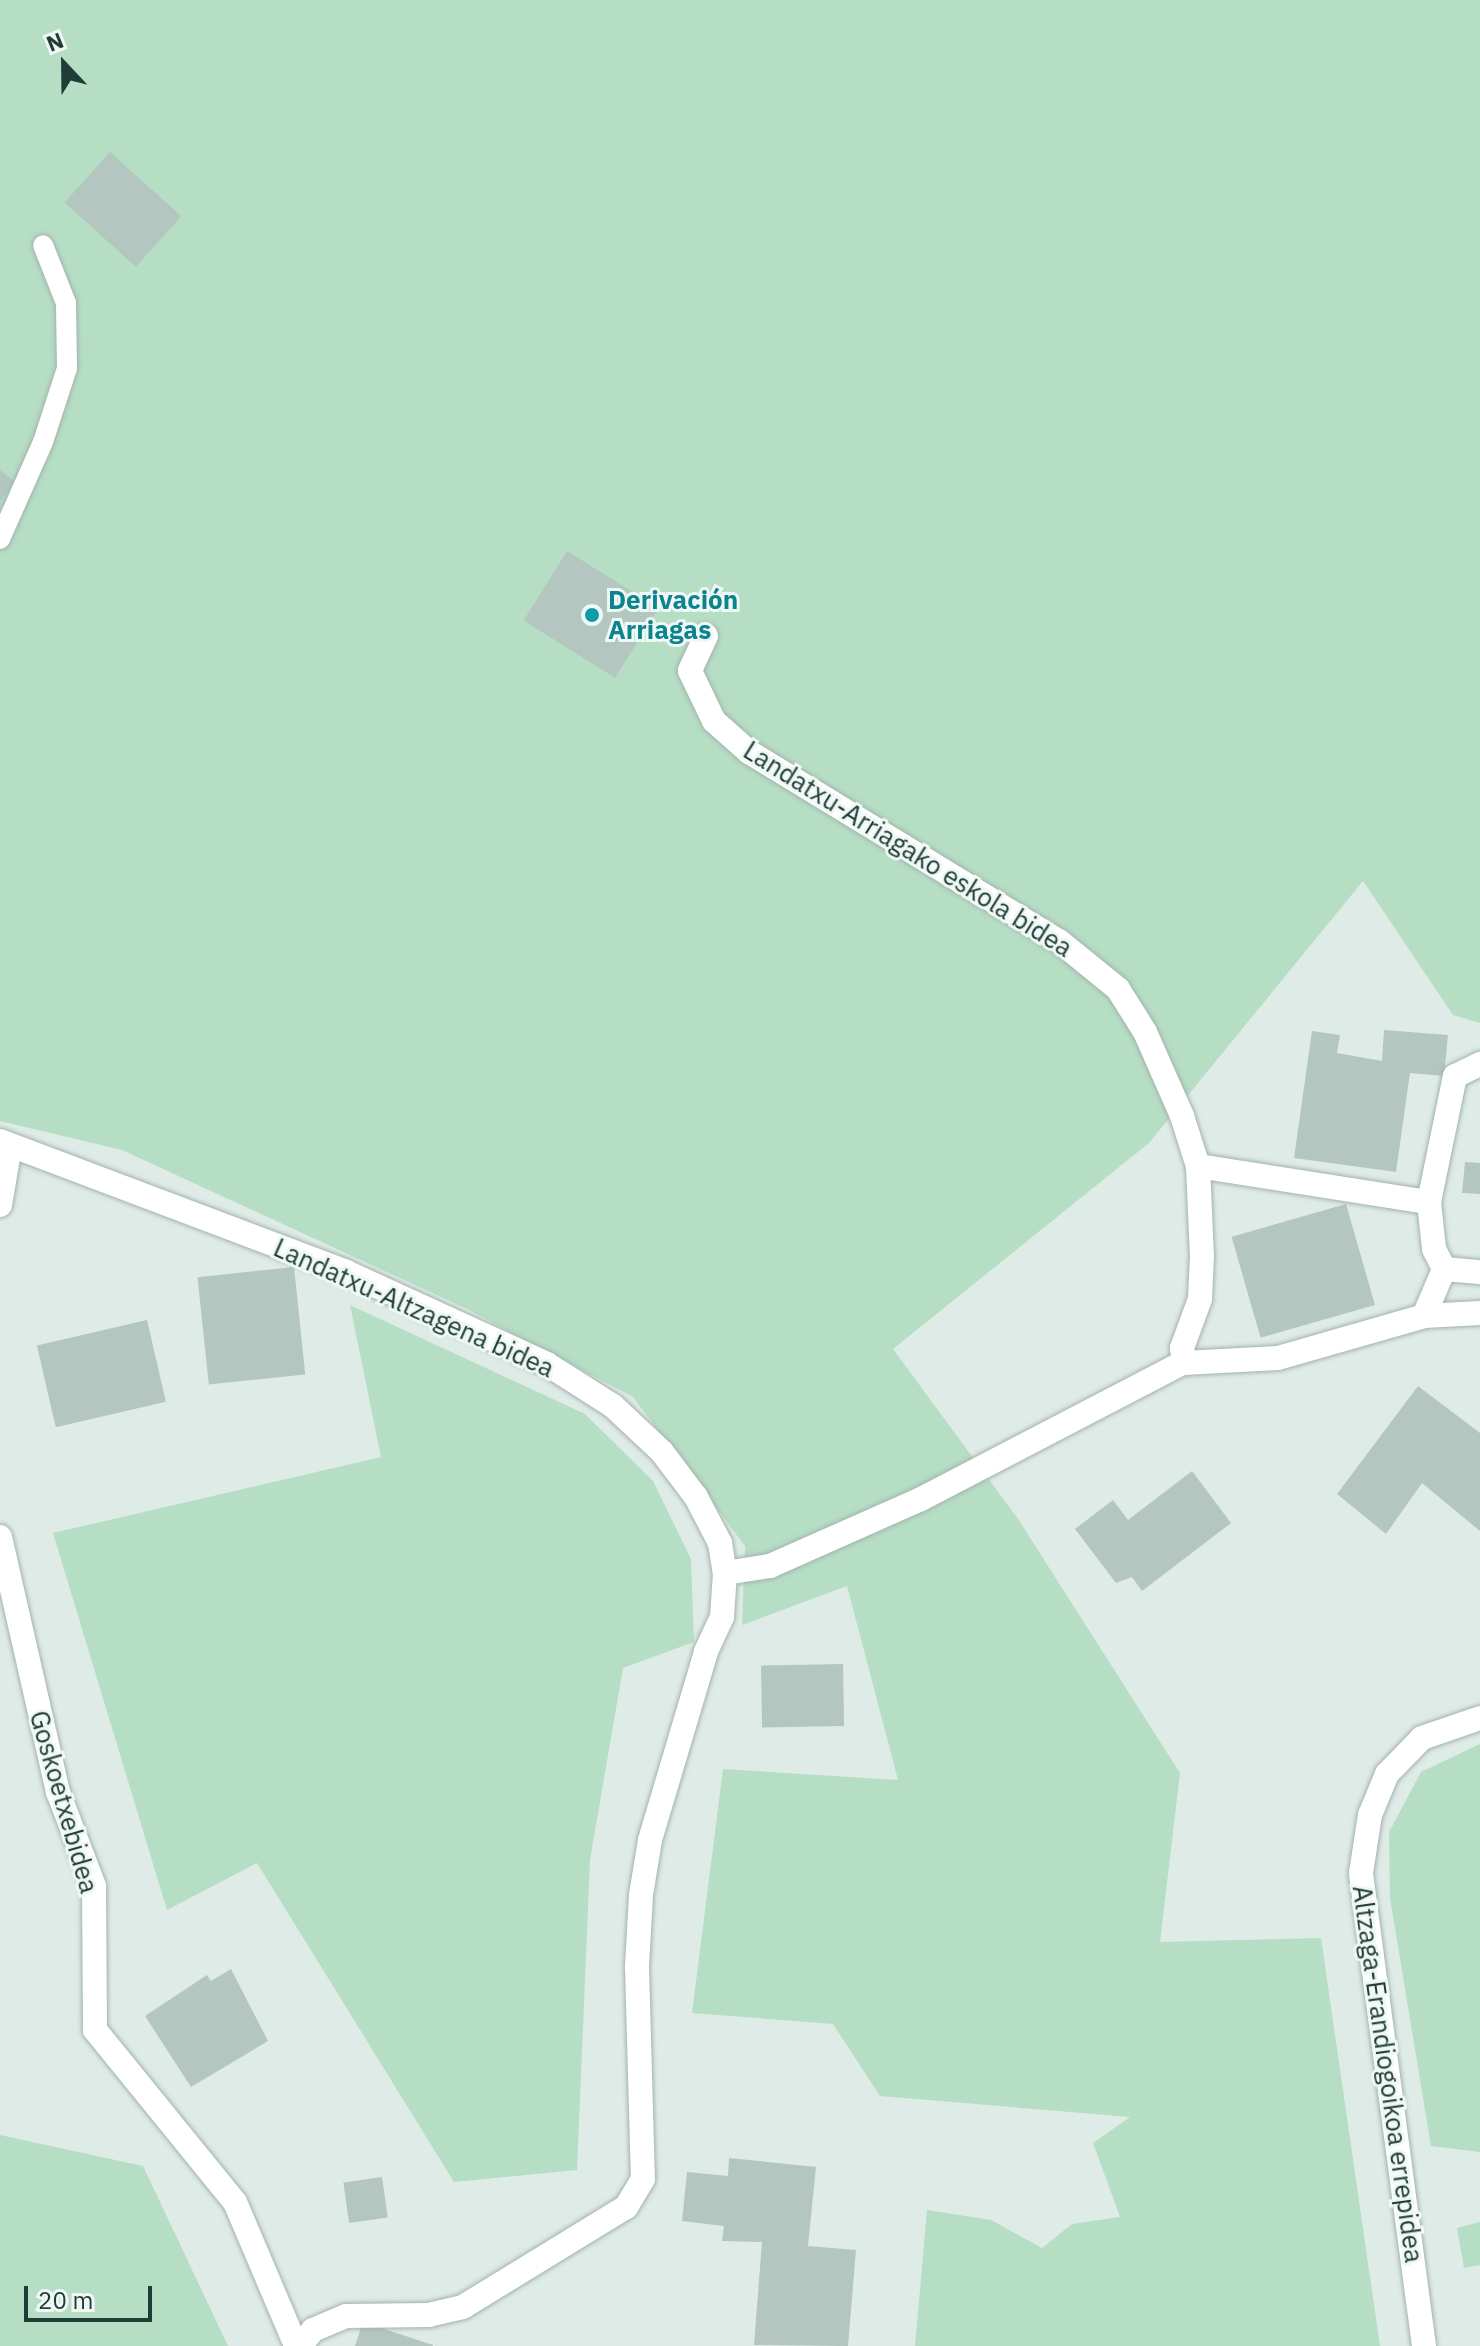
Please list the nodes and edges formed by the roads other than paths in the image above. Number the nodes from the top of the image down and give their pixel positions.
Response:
1 (43, 245) dead end
2 (0, 539) edge
3 (706, 636) dead end
4 (1480, 1064) edge
5 (5, 1143) edge
6 (1198, 1166) junction
7 (1429, 1202) junction
8 (0, 1205) edge
9 (1444, 1269) junction
10 (1480, 1272) edge
11 (1480, 1313) edge
12 (1424, 1316) junction
13 (1180, 1364) dead end
14 (0, 1537) edge
15 (725, 1573) junction
16 (1480, 1718) edge
17 (298, 2346) edge
18 (1424, 2346) edge

1 - 2 lane
3 - 6 street, Landatxu-Arriagako eskola bidea
4 - 7 street
5 - 8 street
5 - 15 street, Landatxu-Altzagena bidea
6 - 7 street
6 - 12 street, Landatxu-Arriagako eskola bidea
7 - 9 street
9 - 10 street
9 - 12 street
11 - 12 street, Landatxu-Arriagako eskola bidea
13 - 15 street
14 - 17 street, Goskoetxebidea
15 - 17 street, Landatxu-Altzagena bidea
16 - 18 street, Altzaga-Erandiogoikoa errepidea

